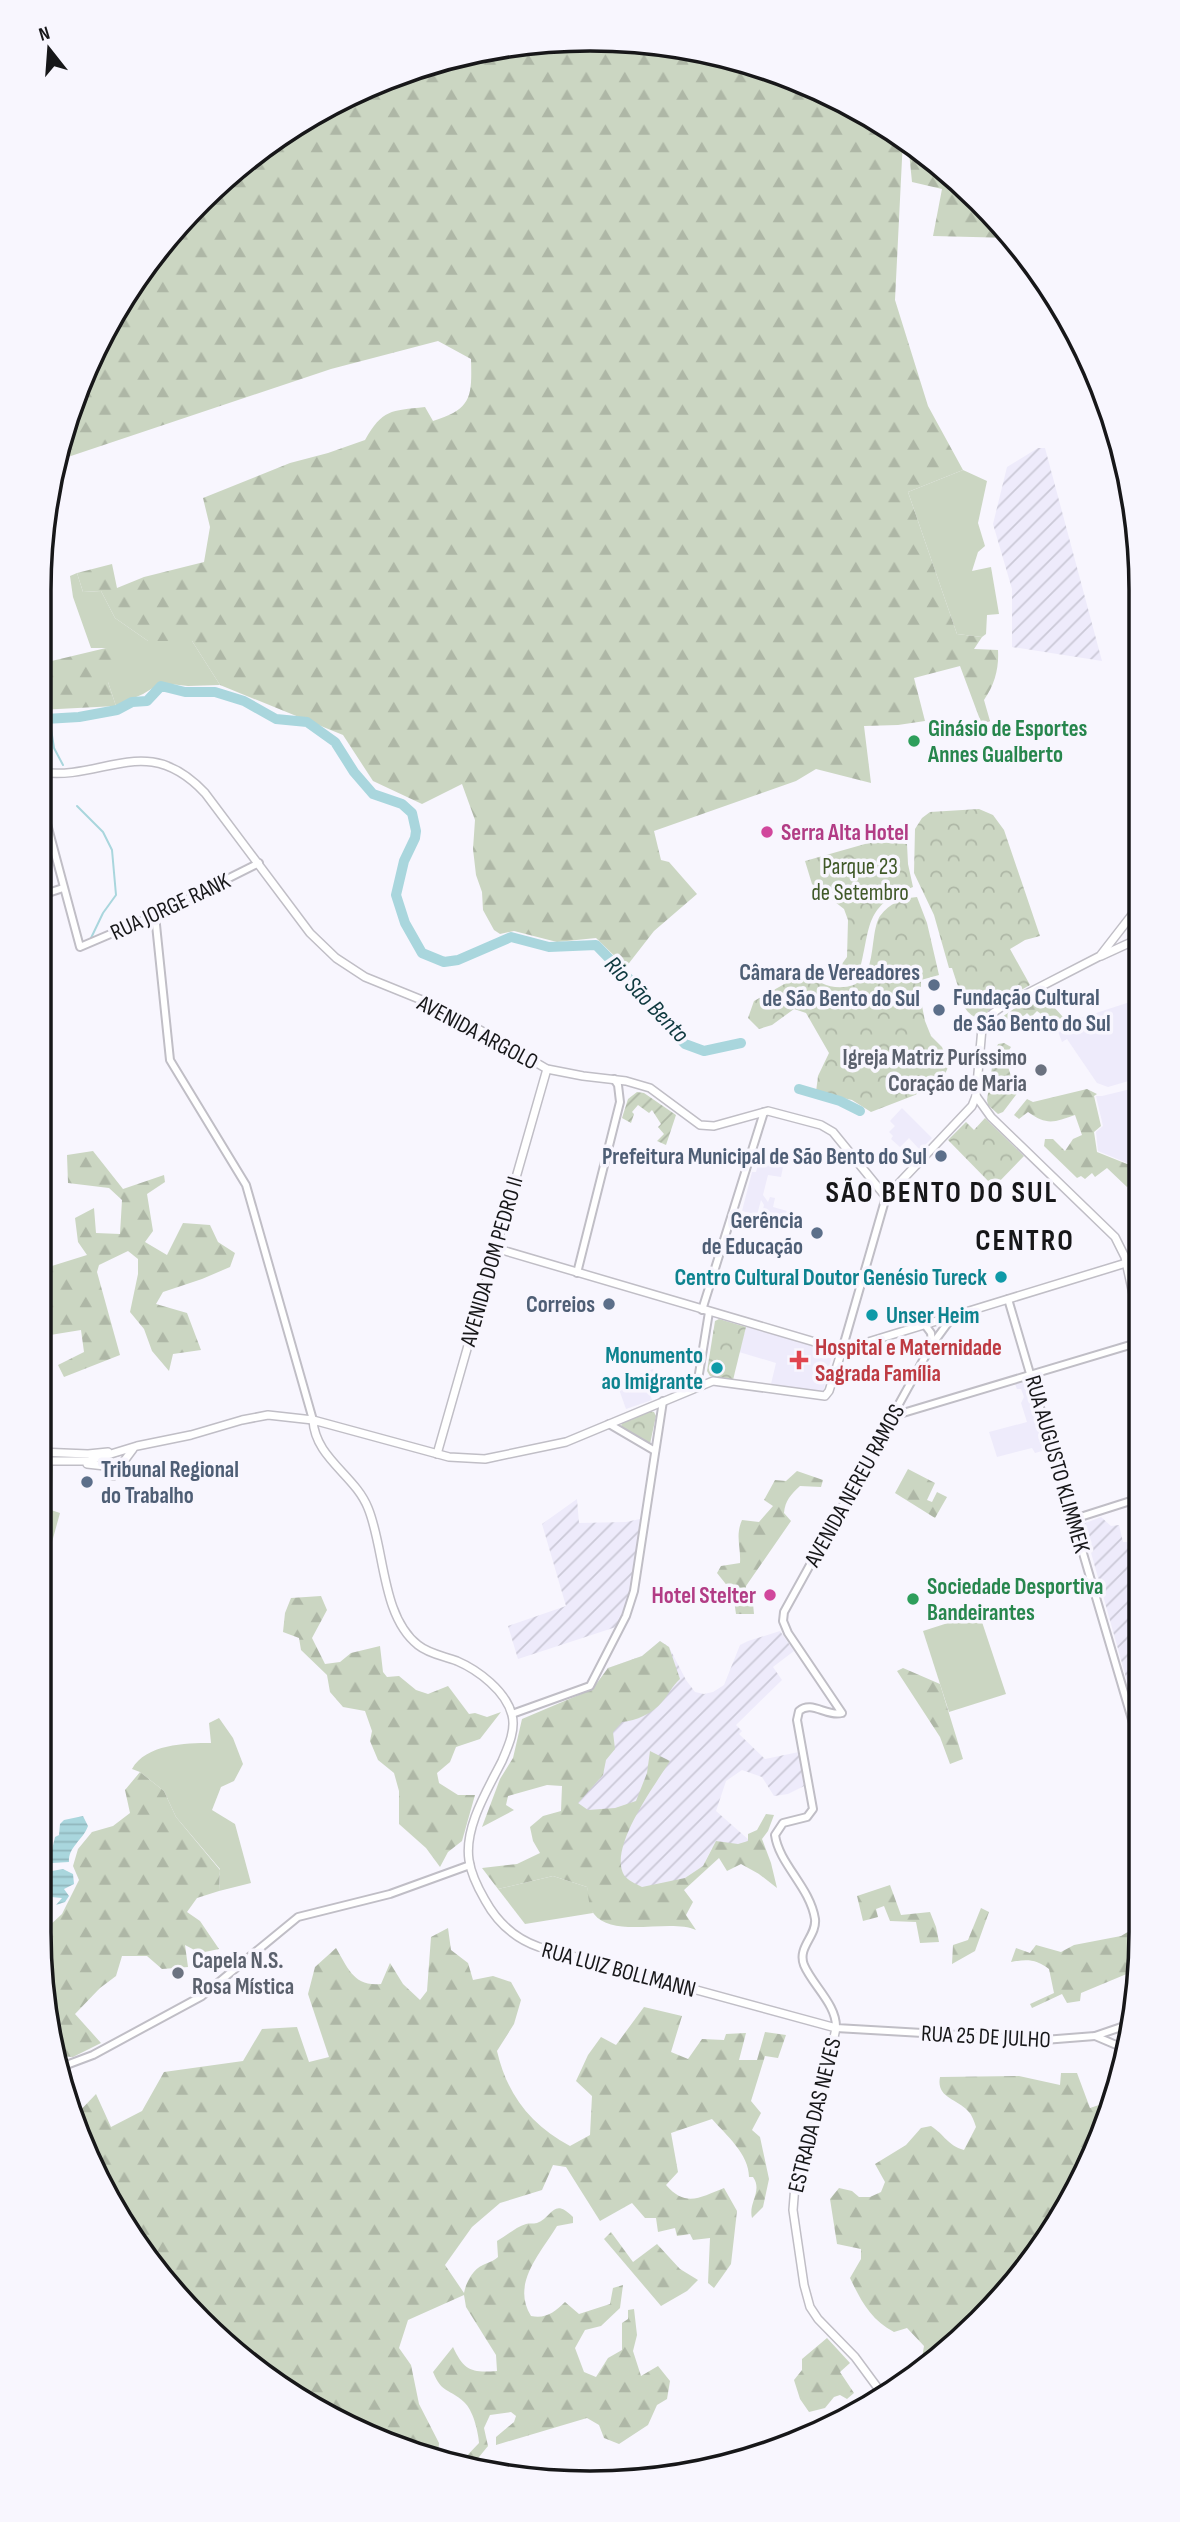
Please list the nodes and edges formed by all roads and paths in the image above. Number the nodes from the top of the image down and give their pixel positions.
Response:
1 (51, 772) edge
2 (51, 843) edge
3 (259, 863) junction
4 (63, 888) junction
5 (51, 892) edge
6 (155, 915) junction
7 (1129, 919) edge
8 (1113, 939) junction
9 (1129, 943) edge
10 (1120, 947) junction
11 (1100, 956) junction
12 (547, 1069) junction
13 (614, 1080) junction
14 (976, 1096) junction
15 (764, 1112) junction
16 (964, 1114) junction
17 (991, 1117) junction
18 (887, 1197) junction
19 (495, 1248) junction
20 (1126, 1263) junction
21 (577, 1273) junction
22 (1129, 1277) edge
23 (1008, 1299) junction
24 (706, 1311) junction
25 (953, 1316) junction
26 (925, 1325) junction
27 (1129, 1345) edge
28 (931, 1346) junction
29 (842, 1350) junction
30 (1032, 1374) junction
31 (697, 1386) junction
32 (663, 1401) junction
33 (893, 1416) junction
34 (313, 1420) junction
35 (609, 1424) junction
36 (137, 1446) junction
37 (655, 1451) junction
38 (116, 1452) junction
39 (51, 1453) edge
40 (437, 1454) junction
41 (51, 1461) edge
42 (71, 1462) junction
43 (1129, 1502) edge
44 (1074, 1520) junction
45 (784, 1626) joint
46 (1129, 1709) edge
47 (512, 1714) junction
48 (470, 1865) junction
49 (836, 2028) junction
50 (1121, 2028) edge
51 (1112, 2031) junction
52 (1095, 2036) junction
53 (1114, 2044) junction
54 (1117, 2045) edge
55 (67, 2065) edge
56 (878, 2388) edge

1 - 3 main road, AVENIDA ARGOLO
2 - 4 street
3 - 6 street, RUA JORGE RANK
3 - 12 main road, AVENIDA ARGOLO
4 - 5 street
4 - 6 street, RUA JORGE RANK
6 - 34 street
7 - 8 main road
8 - 10 main road
8 - 11 main road
9 - 10 main road
10 - 11 main road
11 - 14 main road
12 - 13 main road, AVENIDA ARGOLO
12 - 19 main road, AVENIDA DOM PEDRO II
13 - 15 main road, AVENIDA ARGOLO
13 - 21 street
14 - 16 main road
14 - 17 main road
15 - 18 main road, AVENIDA ARGOLO
15 - 24 street
16 - 17 main road
16 - 18 main road
17 - 20 main road
18 - 29 street
19 - 21 main road
19 - 40 main road, AVENIDA DOM PEDRO II
20 - 22 main road
20 - 23 main road
21 - 24 main road
23 - 25 main road
23 - 30 street, RUA AUGUSTO KLIMMEK
24 - 29 main road
24 - 31 street
25 - 26 main road
25 - 28 street, AVENIDA NEREU RAMOS
26 - 28 street
26 - 29 main road
27 - 30 street
28 - 33 street, AVENIDA NEREU RAMOS
29 - 31 main road
30 - 33 street
30 - 44 street, RUA AUGUSTO KLIMMEK
31 - 32 main road
32 - 35 main road
32 - 37 street
33 - 45 street, AVENIDA NEREU RAMOS
34 - 36 main road
34 - 40 main road
34 - 47 main road
35 - 37 street
35 - 40 main road
36 - 38 main road
36 - 42 main road
37 - 47 street
38 - 39 main road
38 - 42 main road
41 - 42 main road
43 - 44 street
44 - 46 street, RUA AUGUSTO KLIMMEK
45 - 49 street, ESTRADA DAS NEVES
47 - 48 main road, RUA LUIZ BOLLMANN
48 - 49 main road, RUA LUIZ BOLLMANN
48 - 55 street
49 - 52 street, RUA 25 DE JULHO
49 - 56 main road, ESTRADA DAS NEVES
50 - 51 street, RUA 25 DE JULHO
51 - 52 street, RUA 25 DE JULHO
51 - 53 street
52 - 53 street
53 - 54 street

